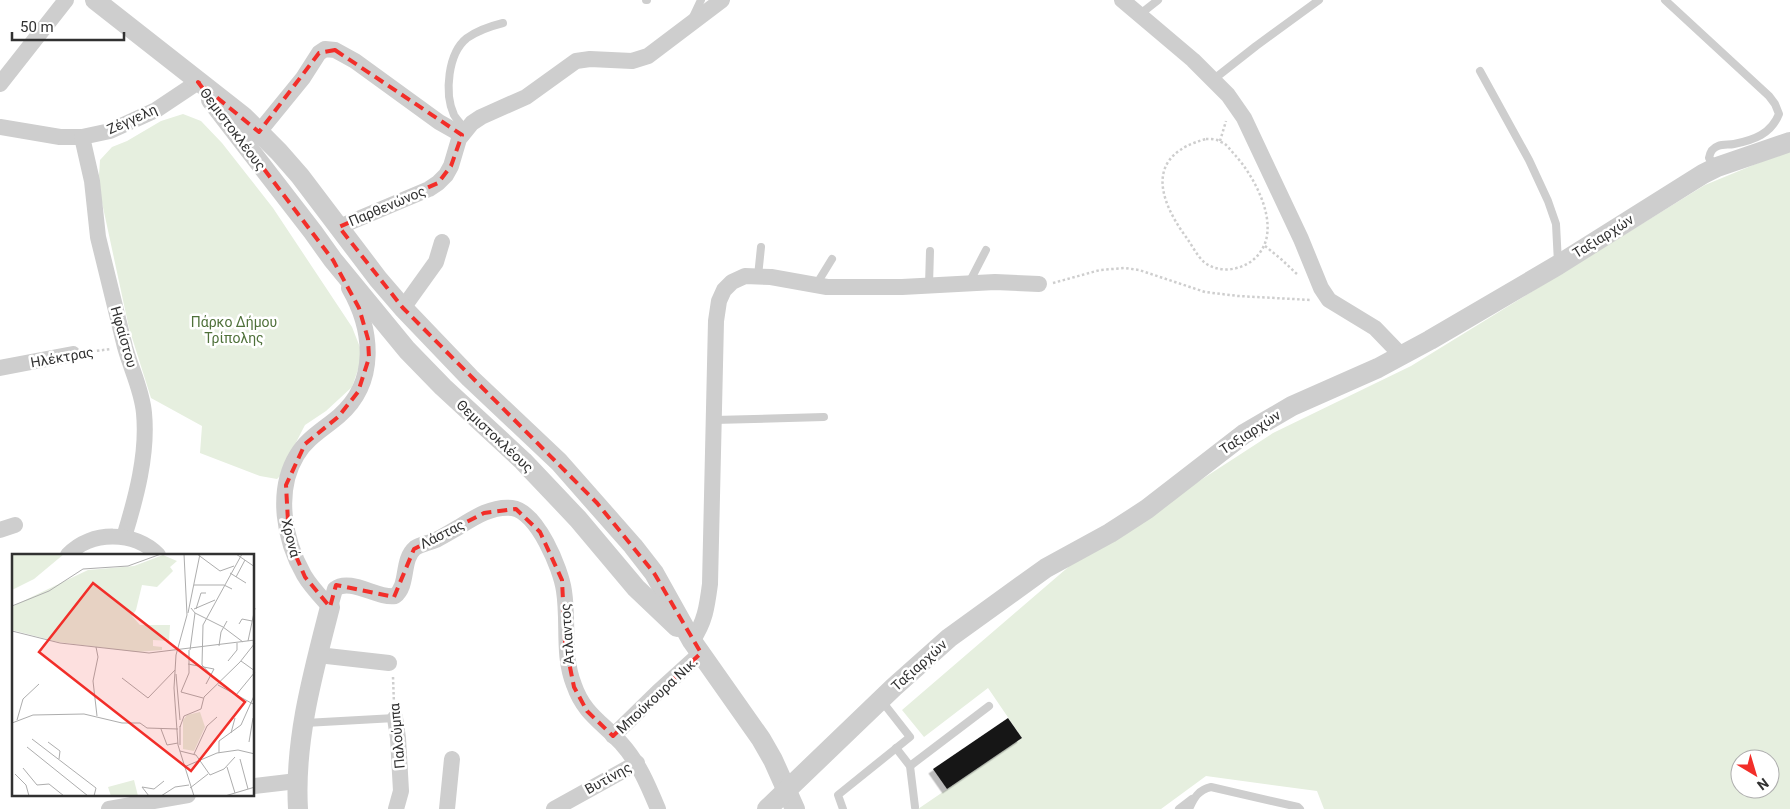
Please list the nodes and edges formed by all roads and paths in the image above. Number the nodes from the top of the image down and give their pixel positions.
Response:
1 (66, 0) edge
2 (95, 0) edge
3 (701, 0) edge
4 (722, 0) edge
5 (1122, 0) edge
6 (1158, 0) edge
7 (1319, 0) edge
8 (1665, 0) edge
9 (1139, 14) junction
10 (503, 23) dead end
11 (689, 26) junction
12 (1480, 71) dead end
13 (1214, 79) junction
14 (198, 82) junction
15 (0, 84) edge
16 (0, 127) edge
17 (259, 132) junction
18 (464, 133) junction
19 (82, 137) junction
20 (1790, 142) edge
21 (1717, 167) junction
22 (339, 227) junction
23 (442, 242) dead end
24 (762, 247) dead end
25 (986, 250) dead end
26 (930, 251) dead end
27 (333, 260) junction
28 (832, 260) dead end
29 (1204, 262) joint
30 (1558, 264) junction
31 (758, 276) junction
32 (969, 283) junction
33 (1039, 284) joint
34 (930, 285) junction
35 (816, 286) junction
36 (1329, 300) junction
37 (403, 308) junction
38 (125, 347) junction
39 (73, 354) joint
40 (1402, 356) junction
41 (0, 368) edge
42 (824, 417) dead end
43 (714, 420) junction
44 (512, 508) joint
45 (124, 537) junction
46 (69, 554) edge
47 (157, 554) edge
48 (330, 607) junction
49 (696, 647) junction
50 (318, 655) junction
51 (389, 663) joint
52 (881, 700) junction
53 (989, 706) dead end
54 (395, 718) junction
55 (303, 723) junction
56 (613, 736) junction
57 (896, 748) junction
58 (452, 759) dead end
59 (636, 763) junction
60 (910, 766) junction
61 (297, 781) junction
62 (255, 786) edge
63 (182, 796) edge
64 (1194, 798) junction
65 (791, 800) edge
66 (915, 807) dead end
67 (109, 809) edge
68 (298, 809) edge
69 (396, 809) edge
70 (447, 809) edge
71 (554, 809) edge
72 (658, 809) edge
73 (767, 809) edge
74 (843, 809) edge
75 (1179, 809) edge
76 (1189, 809) edge
77 (1300, 809) edge

1 - 15 street
2 - 14 street
3 - 11 lane
4 - 11 street
5 - 9 street
6 - 9 lane
7 - 13 lane
8 - 21 lane
9 - 13 street
10 - 18 lane
11 - 18 street
12 - 30 lane
13 - 36 street
14 - 17 street, Θεμιστοκλέους
14 - 19 street, Ζέγγελη
14 - 27 street, Θεμιστοκλέους
16 - 19 street, Ζέγγελη
17 - 18 street
17 - 22 street, Θεμιστοκλέους
18 - 22 street, Παρθενώνος
19 - 38 street, Ηφαίστου
20 - 21 street, Ταξιαρχών
21 - 30 street, Ταξιαρχών
22 - 37 street, Θεμιστοκλέους
23 - 37 street
24 - 31 lane
25 - 32 lane
26 - 34 lane
27 - 48 street, Χρονά
27 - 49 street, Θεμιστοκλέους
28 - 35 lane
29 - 29 path
30 - 40 street, Ταξιαρχών
31 - 35 street, Μπούκουρα Νικ.
31 - 43 street, Μπούκουρα Νικ.
32 - 33 street, Μπούκουρα Νικ.
32 - 34 street, Μπούκουρα Νικ.
33 - 36 path
34 - 35 street, Μπούκουρα Νικ.
36 - 40 street
37 - 49 street, Θεμιστοκλέους
38 - 39 path, Ηλέκτρας
38 - 45 street, Ηφαίστου
39 - 41 street, Ηλέκτρας
40 - 52 street, Ταξιαρχών
42 - 43 lane
43 - 49 street, Μπούκουρα Νικ.
44 - 48 street, Λάστας
44 - 56 street, Άτλαντος
45 - 46 street
45 - 47 street
48 - 50 street
49 - 56 street, Μπούκουρα Νικ.
49 - 65 street, Θεμιστοκλέους
50 - 51 street
50 - 55 street
51 - 54 path, Παλούμπα
52 - 57 lane
52 - 65 street, Ταξιαρχών
53 - 60 lane
54 - 55 lane
54 - 69 street, Παλούμπα
55 - 61 street
56 - 59 street, Άτλαντος
57 - 60 lane
57 - 74 lane
58 - 70 street
59 - 71 street, Βυτίνης
59 - 72 street, Άτλαντος
60 - 66 lane
61 - 62 street
61 - 68 street
63 - 67 street
64 - 75 lane
64 - 76 lane
64 - 77 lane
65 - 73 street, Ταξιαρχών

